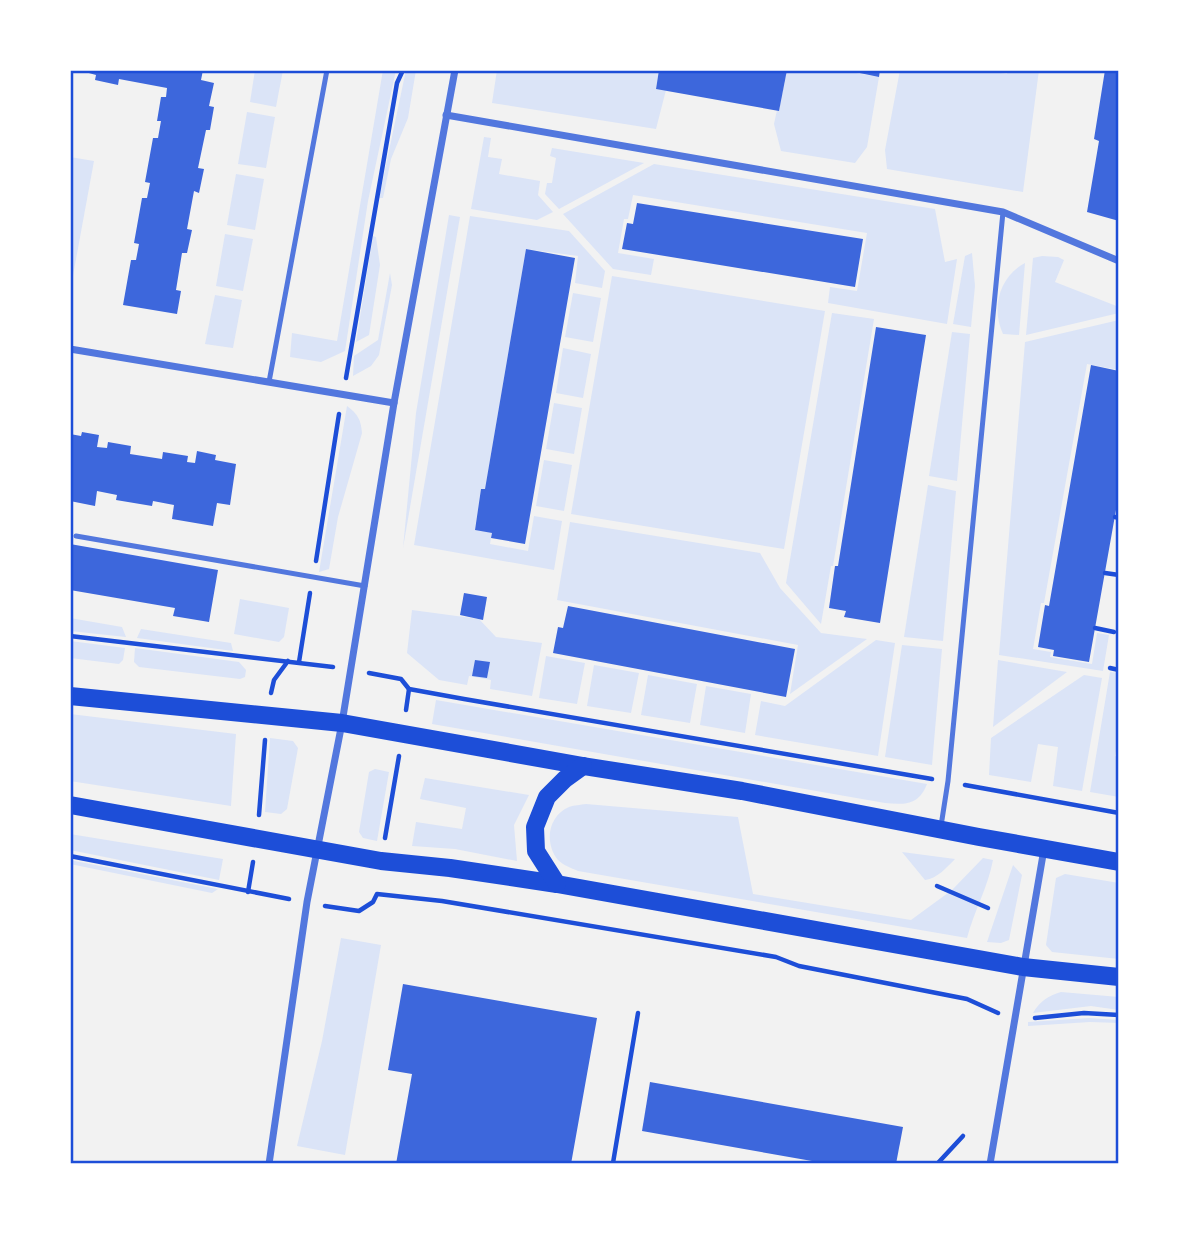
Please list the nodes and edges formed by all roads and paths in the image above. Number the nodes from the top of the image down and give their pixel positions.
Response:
1 (327, 70) edge
2 (403, 70) edge
3 (455, 70) edge
4 (446, 115) junction
5 (1003, 212) junction
6 (1119, 261) edge
7 (70, 349) edge
8 (269, 382) junction
9 (342, 395) junction
10 (394, 403) junction
11 (76, 536) dead end
12 (1105, 573) dead end
13 (1119, 575) edge
14 (313, 578) junction
15 (365, 586) junction
16 (1095, 628) dead end
17 (1114, 632) dead end
18 (70, 636) edge
19 (288, 661) junction
20 (299, 662) junction
21 (1110, 668) dead end
22 (351, 670) junction
23 (1119, 670) edge
24 (409, 689) junction
25 (70, 695) edge
26 (267, 716) junction
27 (342, 723) junction
28 (402, 733) junction
29 (583, 766) junction
30 (948, 781) junction
31 (70, 805) edge
32 (1119, 813) edge
33 (941, 829) junction
34 (257, 838) junction
35 (317, 848) junction
36 (1044, 848) junction
37 (70, 856) edge
38 (381, 861) junction
39 (1119, 862) edge
40 (557, 884) junction
41 (937, 886) dead end
42 (248, 892) junction
43 (377, 894) junction
44 (307, 902) junction
45 (988, 908) dead end
46 (1023, 967) junction
47 (1119, 977) edge
48 (638, 1013) dead end
49 (1119, 1015) edge
50 (1015, 1016) junction
51 (962, 1136) dead end
52 (613, 1163) edge
53 (269, 1164) edge
54 (622, 1164) edge
55 (937, 1164) edge
56 (990, 1164) edge

1 - 8 lane
2 - 9 path
3 - 4 street
4 - 5 street
4 - 10 street
5 - 6 street
5 - 30 lane
7 - 8 street
8 - 9 street
9 - 10 street
9 - 14 path
10 - 15 street
11 - 14 lane
12 - 13 path
14 - 15 lane
14 - 20 path
15 - 22 street
16 - 17 path
18 - 19 path
19 - 20 path
19 - 26 path
20 - 22 path
21 - 23 path
22 - 24 path
22 - 27 street
24 - 28 path
24 - 30 path
25 - 26 main road
26 - 27 main road
26 - 34 path
27 - 28 main road
27 - 35 street
28 - 29 main road
28 - 38 path
29 - 33 main road
29 - 40 main road
30 - 32 path
30 - 33 lane
31 - 34 main road
33 - 36 main road
34 - 35 main road
34 - 42 path
35 - 38 main road
35 - 44 street
36 - 39 main road
36 - 46 street
37 - 42 path
38 - 40 main road
38 - 43 path
40 - 46 main road
41 - 45 path
42 - 44 path
43 - 44 path
43 - 50 path
44 - 53 street
46 - 47 main road
46 - 50 street
48 - 52 path
49 - 50 path
50 - 56 street
51 - 55 path
52 - 54 path

